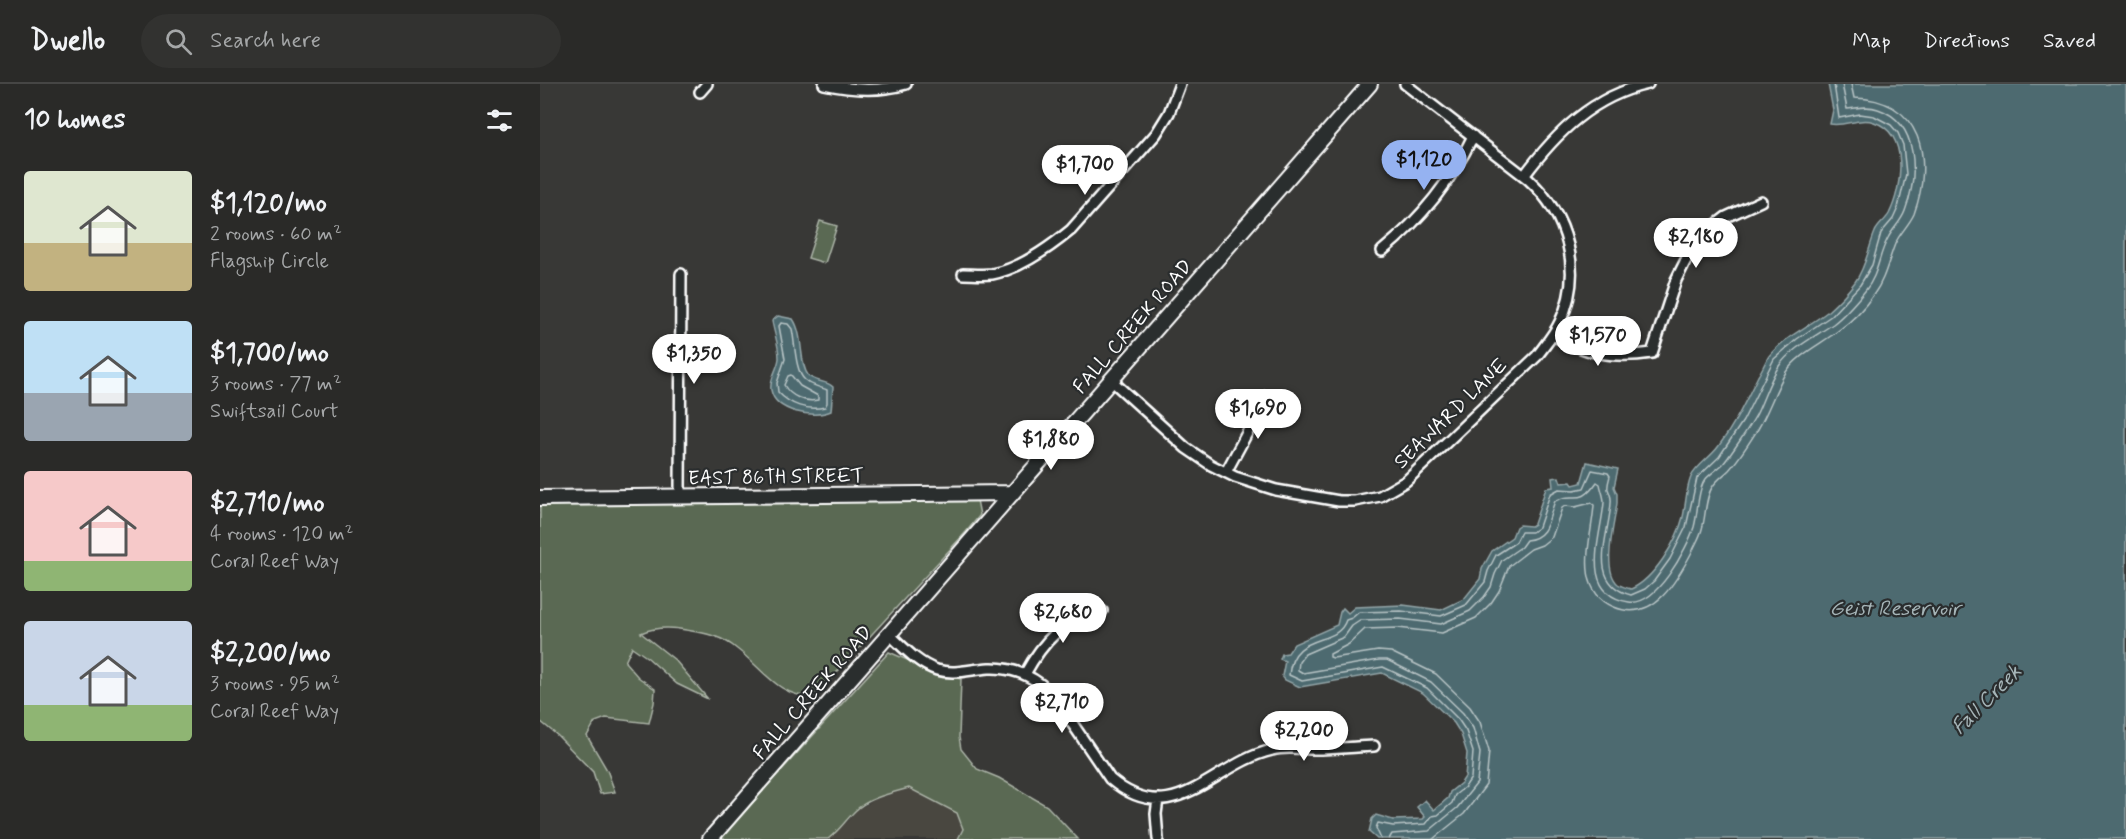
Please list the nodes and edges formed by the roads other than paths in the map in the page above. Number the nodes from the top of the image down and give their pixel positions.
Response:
1 (707, 84) edge
2 (824, 84) edge
3 (906, 84) edge
4 (1180, 84) edge
5 (1370, 84) edge
6 (1405, 84) edge
7 (1648, 84) edge
8 (700, 92) dead end
9 (1473, 136) junction
10 (1524, 176) junction
11 (1761, 201) dead end
12 (1382, 251) dead end
13 (681, 273) dead end
14 (963, 273) dead end
15 (1553, 335) junction
16 (1111, 380) junction
17 (1267, 396) dead end
18 (1226, 472) junction
19 (1012, 493) junction
20 (680, 496) junction
21 (540, 498) edge
22 (1102, 611) dead end
23 (889, 634) junction
24 (1025, 675) junction
25 (1374, 746) dead end
26 (1158, 799) junction
27 (710, 839) edge
28 (1158, 839) edge

1 - 8 street
2 - 3 street
4 - 14 street
5 - 16 main road, FALL CREEK ROAD
6 - 9 street, SEAWARD LANE
7 - 10 street
9 - 10 street, SEAWARD LANE
9 - 12 street
10 - 15 street, SEAWARD LANE
11 - 15 street
13 - 20 street
15 - 18 street, SEAWARD LANE
16 - 18 street, SEAWARD LANE
16 - 19 main road, FALL CREEK ROAD
17 - 18 street
19 - 20 main road, EAST 86TH STREET
19 - 23 main road, FALL CREEK ROAD
20 - 21 main road, EAST 86TH STREET
22 - 24 street
23 - 24 street
23 - 27 main road, FALL CREEK ROAD
24 - 26 street
25 - 26 street
26 - 28 street

